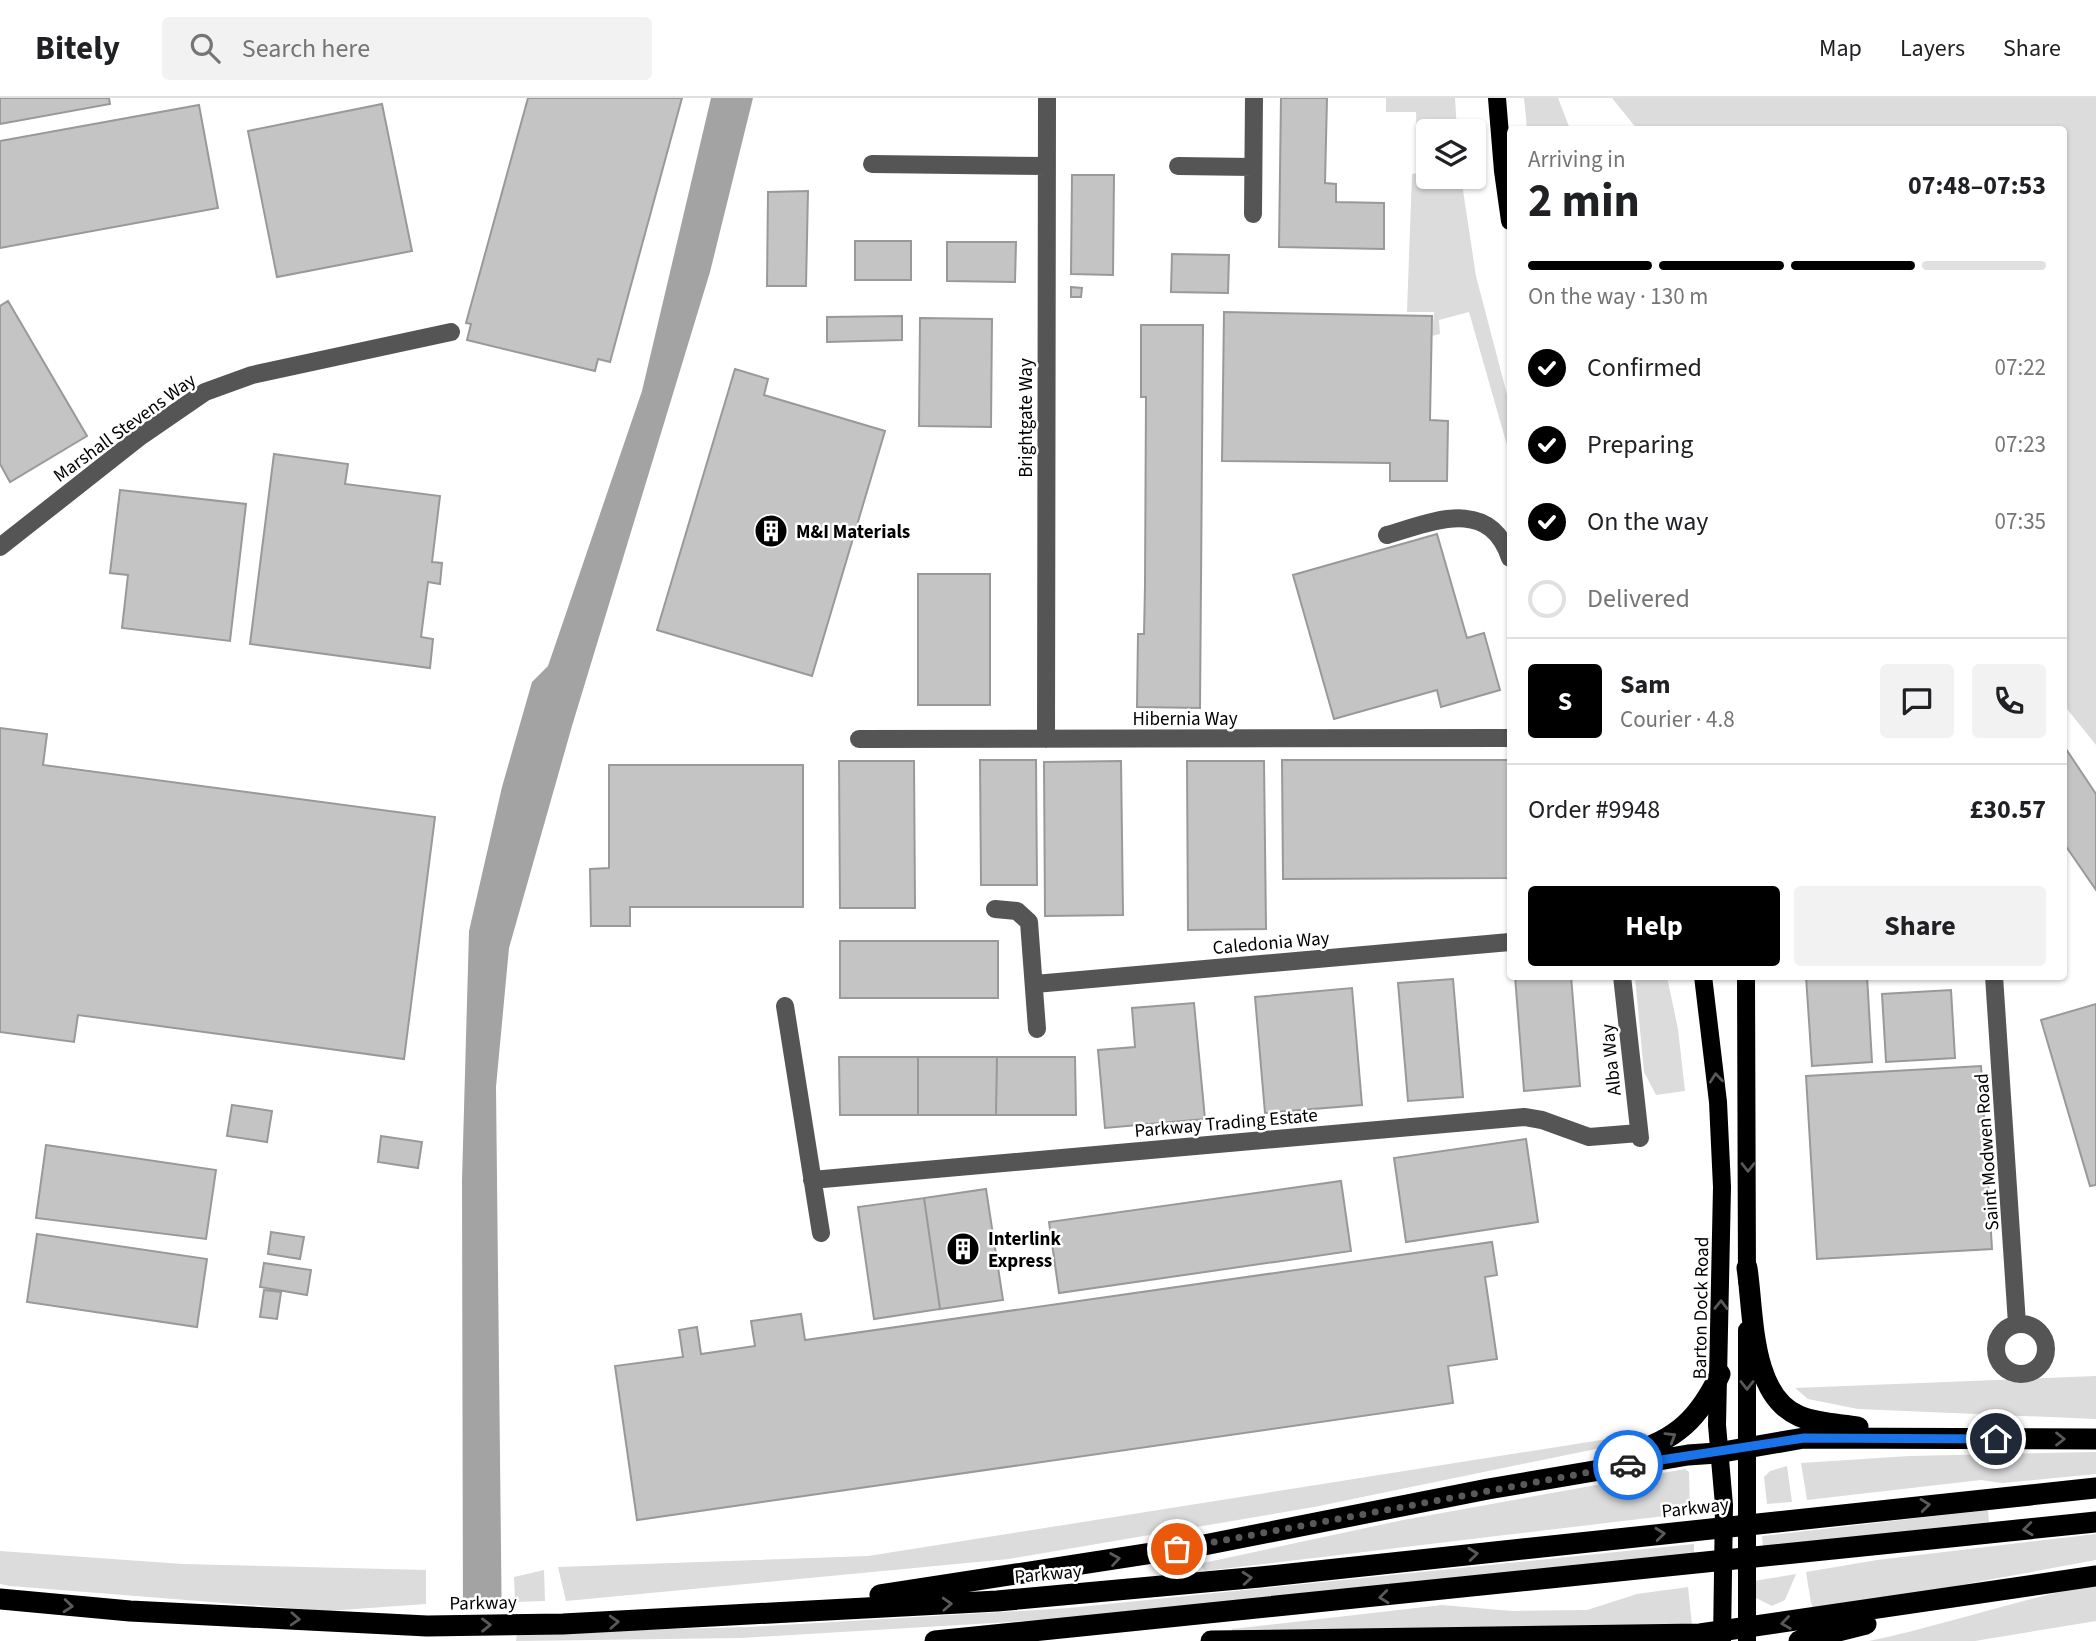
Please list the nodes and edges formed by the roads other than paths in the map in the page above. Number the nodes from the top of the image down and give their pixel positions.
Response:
1 (1047, 98) edge
2 (1254, 98) edge
3 (1497, 98) edge
4 (872, 163) dead end
5 (1047, 166) junction
6 (1178, 166) dead end
7 (1253, 167) junction
8 (1507, 193) edge
9 (1253, 214) dead end
10 (451, 332) dead end
11 (1387, 534) dead end
12 (0, 547) edge
13 (1507, 551) edge
14 (1507, 738) edge
15 (859, 739) dead end
16 (1046, 739) junction
17 (995, 909) dead end
18 (1507, 942) edge
19 (1622, 980) edge
20 (1703, 980) edge
21 (1746, 980) edge
22 (1994, 980) edge
23 (1035, 984) junction
24 (785, 1006) dead end
25 (1037, 1029) dead end
26 (1640, 1135) joint
27 (813, 1180) junction
28 (821, 1233) dead end
29 (1747, 1268) junction
30 (2017, 1324) dead end
31 (1720, 1374) junction
32 (1947, 1439) junction
33 (2096, 1439) edge
34 (1747, 1446) junction
35 (1717, 1453) junction
36 (2096, 1488) edge
37 (1488, 1489) junction
38 (2096, 1522) edge
39 (2096, 1576) edge
40 (2018, 1588) junction
41 (0, 1599) edge
42 (757, 1614) junction
43 (1747, 1635) edge
44 (1722, 1637) edge
45 (1519, 1639) edge
46 (935, 1641) edge
47 (1211, 1641) edge
48 (1799, 1641) edge

1 - 5 street, Brightgate Way
2 - 7 street
3 - 8 main road
4 - 5 street
5 - 16 street, Brightgate Way
6 - 7 street
7 - 9 street
10 - 12 street, Marshall Stevens Way
11 - 13 street
14 - 16 street, Hibernia Way
15 - 16 street, Hibernia Way
17 - 23 street
18 - 23 street, Caledonia Way
19 - 26 street, Alba Way
31 -> 20 main road, Barton Dock Road
21 -> 29 main road
22 - 30 street, Saint Modwen Road
23 - 25 street
24 - 27 street
26 - 27 street, Parkway Trading Estate
27 - 28 street
29 - 32 highway
29 -> 34 main road
31 - 35 main road, Barton Dock Road
37 -> 31 highway
32 -> 33 highway
32 - 34 highway
34 - 35 highway
34 - 43 main road
35 - 37 highway
35 - 44 main road, Barton Dock Road
42 -> 36 highway, Parkway
42 -> 37 highway
38 -> 46 highway
39 - 40 highway
40 -> 43 highway
40 - 48 highway
41 -> 42 highway, Parkway
43 - 44 highway
44 - 45 highway
45 - 47 highway

